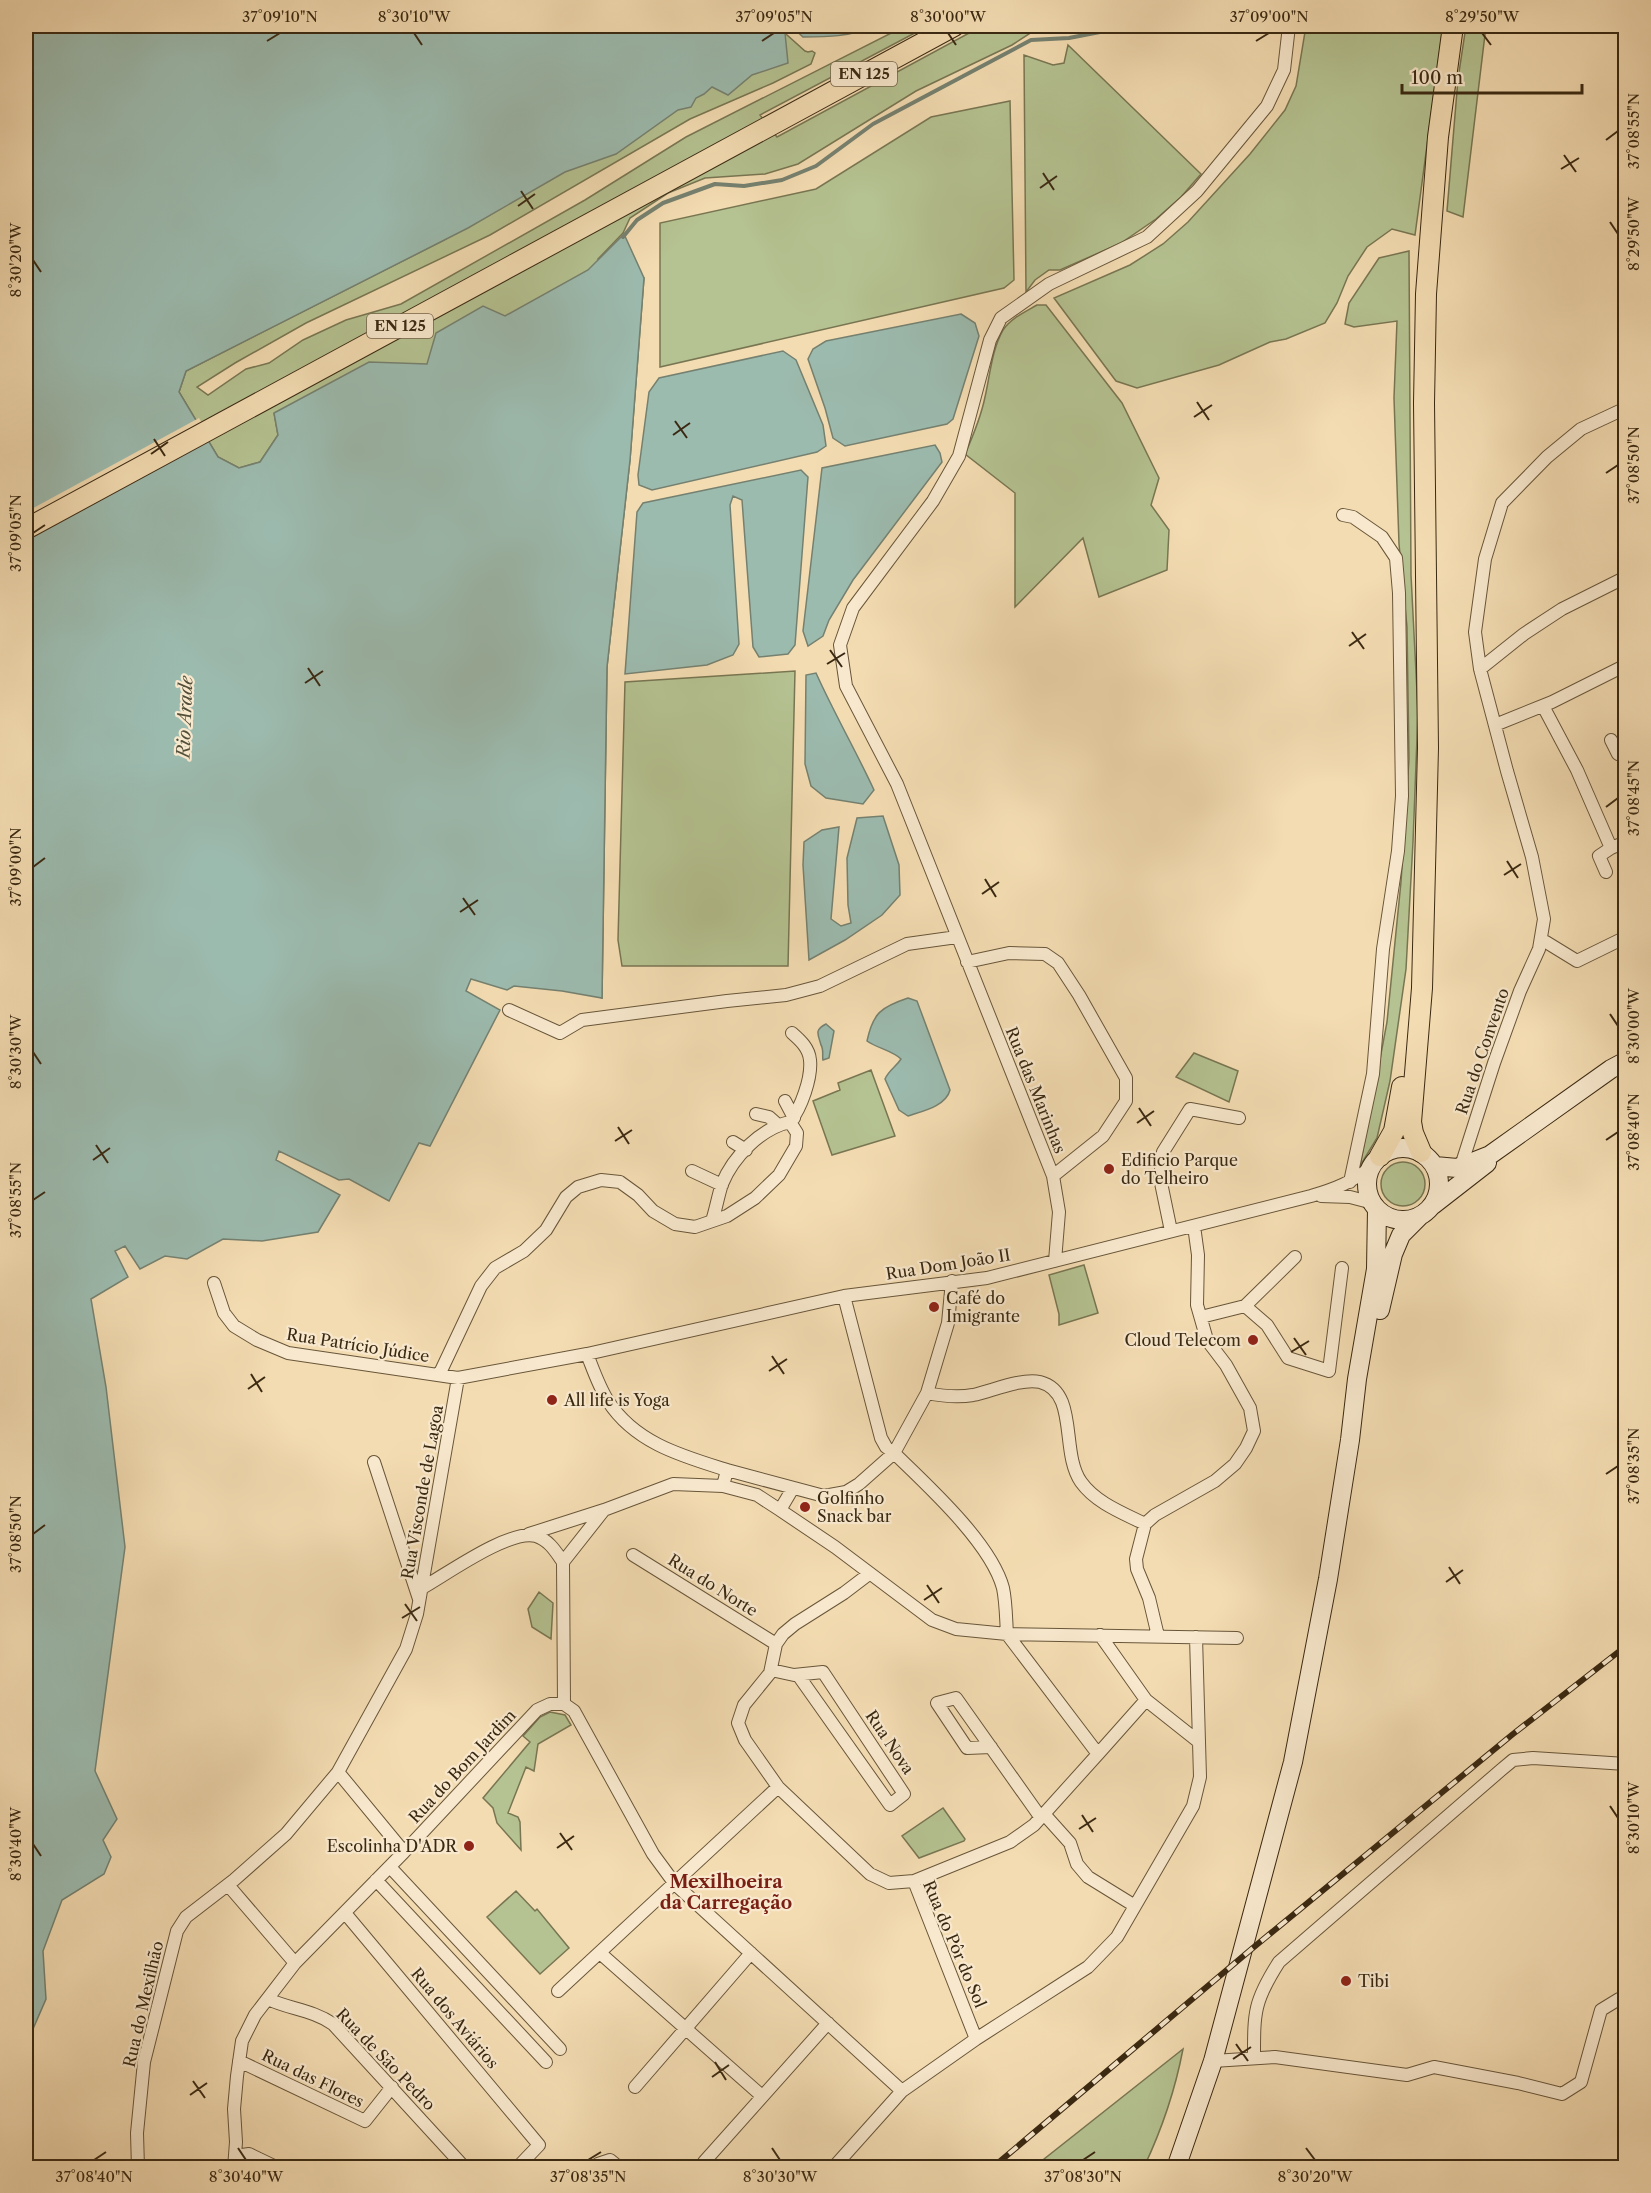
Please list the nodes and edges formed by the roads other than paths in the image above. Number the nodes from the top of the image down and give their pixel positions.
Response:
1 (954, 26) edge
2 (1289, 26) edge
3 (1453, 26) edge
4 (1626, 408) edge
5 (1343, 515) dead end
6 (26, 529) edge
7 (1626, 576) edge
8 (1626, 664) edge
9 (1480, 669) junction
10 (1543, 706) junction
11 (1495, 725) junction
12 (1611, 740) dead end
13 (1626, 750) edge
14 (1626, 842) edge
15 (1611, 848) junction
16 (1606, 872) dead end
17 (1424, 896) junction
18 (957, 937) junction
19 (1626, 937) edge
20 (1542, 945) junction
21 (967, 962) junction
22 (509, 1010) dead end
23 (792, 1033) dead end
24 (1626, 1061) edge
25 (785, 1101) dead end
26 (756, 1114) dead end
27 (1239, 1118) dead end
28 (787, 1122) junction
29 (1528, 1130) junction
30 (733, 1142) dead end
31 (746, 1150) junction
32 (1421, 1152) junction
33 (1376, 1161) junction
34 (1435, 1166) junction
35 (692, 1171) dead end
36 (1462, 1173) junction
37 (1053, 1176) junction
38 (1350, 1182) junction
39 (722, 1185) junction
40 (1311, 1196) junction
41 (1375, 1206) junction
42 (1426, 1211) junction
43 (711, 1221) junction
44 (1194, 1226) junction
45 (1171, 1231) junction
46 (1295, 1257) dead end
47 (1055, 1261) junction
48 (1342, 1268) dead end
49 (952, 1281) junction
50 (214, 1283) dead end
51 (844, 1296) junction
52 (1245, 1306) junction
53 (1201, 1317) junction
54 (587, 1354) junction
55 (439, 1375) junction
56 (458, 1378) junction
57 (927, 1393) junction
58 (1350, 1440) junction
59 (894, 1453) junction
60 (374, 1462) dead end
61 (727, 1470) junction
62 (723, 1486) junction
63 (793, 1488) junction
64 (604, 1510) junction
65 (780, 1510) junction
66 (1145, 1524) junction
67 (522, 1536) junction
68 (633, 1555) dead end
69 (563, 1562) junction
70 (869, 1574) junction
71 (421, 1594) junction
72 (1007, 1634) junction
73 (1100, 1635) junction
74 (1158, 1636) junction
75 (1196, 1637) junction
76 (1237, 1638) dead end
77 (776, 1644) junction
78 (771, 1670) junction
79 (798, 1675) junction
80 (1146, 1700) junction
81 (564, 1704) junction
82 (1198, 1742) junction
83 (991, 1747) junction
84 (1098, 1754) junction
85 (1626, 1764) edge
86 (338, 1772) junction
87 (778, 1787) junction
88 (1043, 1816) junction
89 (404, 1852) junction
90 (390, 1867) junction
91 (376, 1880) junction
92 (914, 1881) junction
93 (675, 1884) junction
94 (228, 1885) junction
95 (1135, 1906) junction
96 (345, 1913) junction
97 (600, 1953) junction
98 (751, 1953) junction
99 (296, 1963) junction
100 (558, 1991) dead end
101 (268, 2000) junction
102 (1626, 2001) edge
103 (828, 2023) junction
104 (686, 2028) junction
105 (976, 2039) junction
106 (560, 2049) dead end
107 (1254, 2056) dead end
108 (240, 2061) junction
109 (1213, 2061) junction
110 (546, 2062) dead end
111 (392, 2087) junction
112 (635, 2087) dead end
113 (902, 2091) junction
114 (762, 2096) junction
115 (236, 2142) junction
116 (249, 2154) junction
117 (235, 2162) edge
118 (704, 2162) dead end
119 (138, 2168) edge
120 (278, 2168) edge
121 (465, 2168) edge
122 (517, 2168) edge
123 (594, 2168) edge
124 (620, 2168) edge
125 (833, 2168) edge
126 (1176, 2168) edge

1 - 6 main road, EN 125
2 - 18 street, Rua das Marinhas
3 - 17 main road
4 - 9 street, Rua do Convento
5 - 38 street
7 - 9 street
8 - 10 street
9 - 11 street, Rua do Convento
10 - 11 street
10 - 15 street
11 - 20 street, Rua do Convento
12 - 13 street
14 - 15 street
15 - 16 street
17 - 32 main road
17 - 33 main road
18 - 21 street, Rua das Marinhas
18 - 22 street
19 - 20 street
20 - 36 street, Rua do Convento
21 - 37 street, Rua das Marinhas
21 - 37 street
23 - 28 street
24 - 29 main road
25 - 28 street
26 - 28 street
27 - 45 street
28 - 31 street
28 - 43 street
29 - 36 main road
29 - 36 main road
30 - 31 street
31 - 39 street
32 - 33 main road
32 - 34 main road
33 - 38 street
33 - 41 main road
34 - 36 main road
34 - 42 main road
35 - 39 street
36 - 42 main road
37 - 47 street, Rua das Marinhas
38 - 40 street
39 - 43 street
40 - 41 street
40 - 44 street, Rua Dom João II
41 - 42 main road
41 - 58 main road
42 - 58 main road
43 - 55 street
44 - 45 street, Rua Dom João II
44 - 53 street
45 - 47 street, Rua Dom João II
46 - 52 street
47 - 49 street, Rua Dom João II
48 - 52 street
49 - 51 street, Rua Dom João II
49 - 57 street
50 - 55 street, Rua Patrício Júdice
51 - 54 street, Rua Dom João II
51 - 59 street
52 - 53 street
53 - 66 street
54 - 56 street, Rua Patrício Júdice
54 - 61 street
55 - 56 street, Rua Patrício Júdice
56 - 71 street, Rua Visconde de Lagoa
57 - 59 street
57 - 66 street
58 - 109 main road
59 - 63 street
59 - 72 street
60 - 71 street
61 - 62 street
61 - 63 street
62 - 64 street
62 - 65 street
63 - 65 street
64 - 67 street
64 - 69 street
65 - 70 street
66 - 74 street
67 - 69 street
67 - 71 street
68 - 77 street, Rua do Norte
69 - 81 street
70 - 72 street
70 - 77 street
71 - 86 street, Rua Visconde de Lagoa
72 - 73 street
72 - 84 street
73 - 74 street
73 - 80 street
74 - 75 street
75 - 76 street
75 - 82 street
77 - 78 street, Rua do Pôr do Sol
78 - 79 street, Rua Nova
78 - 87 street, Rua do Pôr do Sol
79 - 79 street, Rua Nova
80 - 82 street
80 - 84 street
81 - 89 street, Rua do Bom Jardim
81 - 93 street
82 - 95 street
83 - 83 street
83 - 88 street
84 - 88 street
85 - 107 street
86 - 89 street
86 - 94 street, Rua do Mexilhão
87 - 92 street, Rua do Pôr do Sol
87 - 93 street
88 - 92 street
88 - 95 street
89 - 90 street, Rua do Bom Jardim
90 - 91 street, Rua do Bom Jardim
90 - 106 street
91 - 96 street, Rua do Bom Jardim
91 - 110 street
92 - 105 street, Rua do Pôr do Sol
93 - 97 street
93 - 98 street
94 - 99 street
94 - 119 street, Rua do Mexilhão
95 - 105 street
96 - 99 street, Rua do Bom Jardim
96 - 122 street, Rua dos Aviários
97 - 100 street
97 - 104 street
98 - 103 street
98 - 104 street
99 - 101 street, Rua do Bom Jardim
101 - 108 street, Rua do Bom Jardim
101 - 111 street, Rua de São Pedro
102 - 109 street
103 - 113 street
103 - 114 street
104 - 112 street
104 - 114 street
105 - 113 street
108 - 111 street, Rua das Flores
108 - 115 street, Rua do Bom Jardim
109 - 126 main road
111 - 121 street, Rua de São Pedro
113 - 125 street
114 - 118 street
115 - 116 street
115 - 117 street, Rua do Bom Jardim
116 - 117 street
116 - 120 street
123 - 124 street

